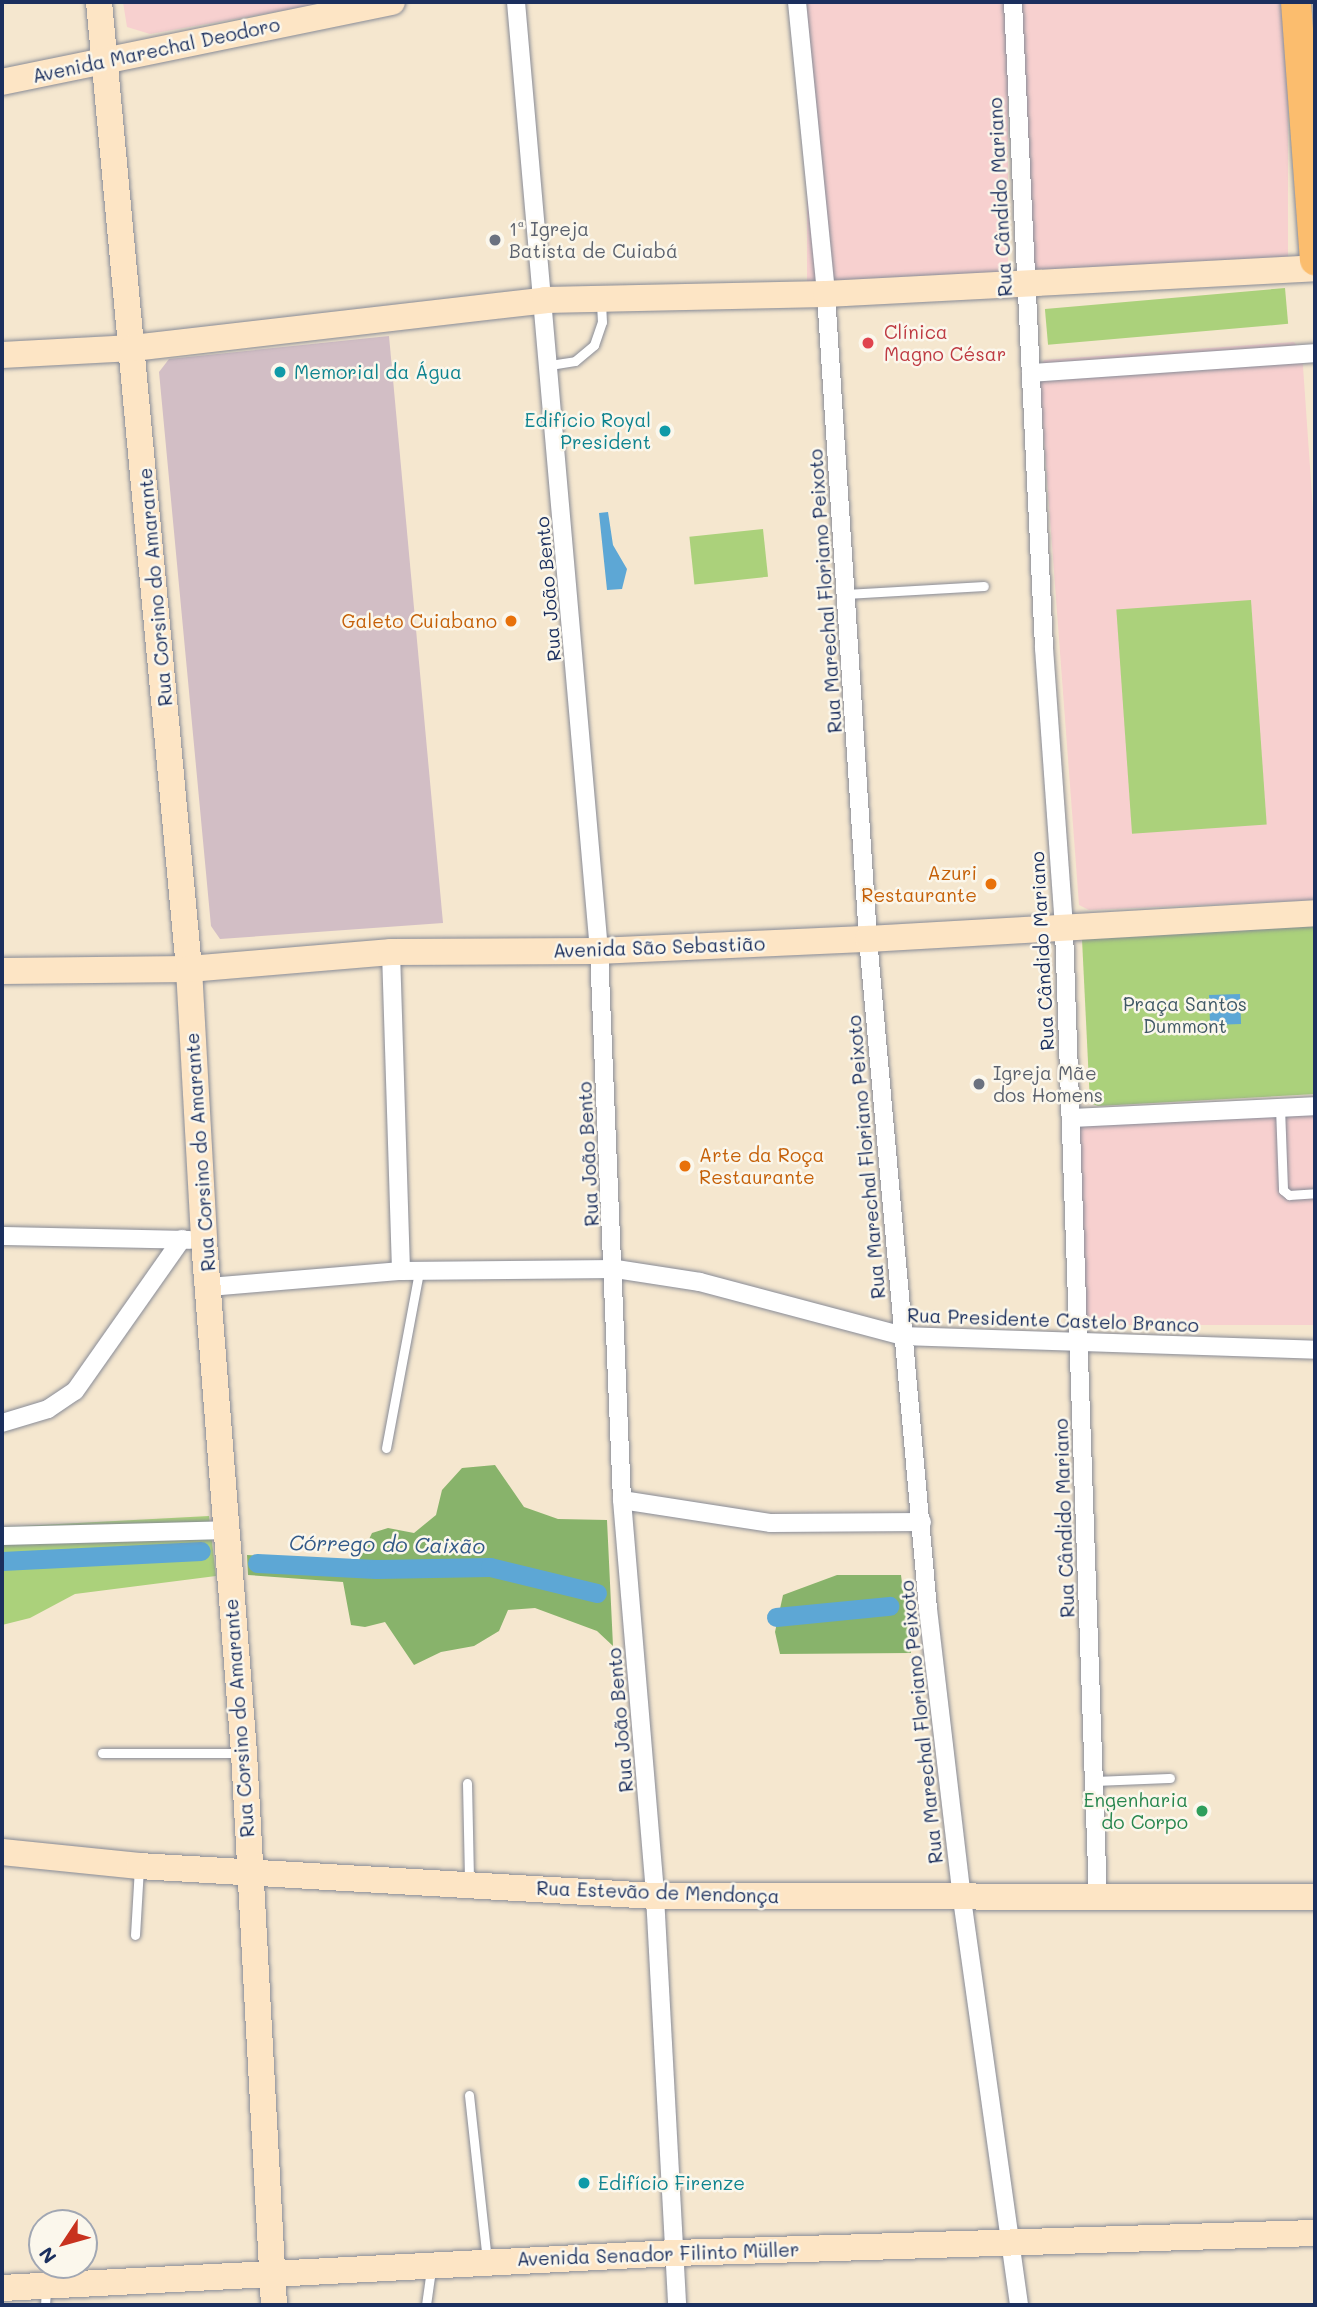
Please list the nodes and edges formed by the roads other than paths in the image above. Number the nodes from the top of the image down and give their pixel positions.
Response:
1 (99, 2) edge
2 (392, 2) edge
3 (516, 2) edge
4 (797, 2) edge
5 (1013, 2) edge
6 (1296, 2) edge
7 (103, 60) junction
8 (2, 82) edge
9 (1315, 260) edge
10 (1315, 268) edge
11 (1025, 284) junction
12 (827, 294) junction
13 (545, 300) junction
14 (601, 300) junction
15 (133, 348) junction
16 (1315, 353) edge
17 (2, 355) edge
18 (550, 365) junction
19 (1031, 373) junction
20 (984, 586) dead end
21 (846, 594) junction
22 (1315, 913) edge
23 (1064, 930) junction
24 (868, 939) junction
25 (391, 951) junction
26 (598, 951) junction
27 (189, 969) junction
28 (2, 971) edge
29 (1315, 1106) edge
30 (1280, 1107) junction
31 (1071, 1118) junction
32 (1315, 1193) edge
33 (2, 1236) edge
34 (193, 1240) junction
35 (616, 1269) junction
36 (410, 1271) junction
37 (209, 1287) junction
38 (903, 1336) junction
39 (1080, 1344) junction
40 (1315, 1350) edge
41 (2, 1423) edge
42 (386, 1448) dead end
43 (622, 1500) junction
44 (922, 1522) junction
45 (226, 1530) junction
46 (2, 1536) edge
47 (102, 1753) dead end
48 (244, 1754) junction
49 (1170, 1778) dead end
50 (1093, 1781) junction
51 (467, 1783) dead end
52 (2, 1852) edge
53 (139, 1866) junction
54 (248, 1871) junction
55 (469, 1882) junction
56 (655, 1896) junction
57 (1315, 1897) edge
58 (962, 1899) junction
59 (1097, 1900) junction
60 (135, 1935) dead end
61 (469, 2095) dead end
62 (1315, 2233) edge
63 (1009, 2242) junction
64 (675, 2253) junction
65 (487, 2261) junction
66 (431, 2264) junction
67 (274, 2270) junction
68 (2, 2288) edge
69 (45, 2296) edge
70 (274, 2305) edge
71 (426, 2305) edge
72 (677, 2305) edge
73 (1019, 2305) edge

1 - 7 street, Rua Corsino do Amarante
2 - 7 street, Avenida Marechal Deodoro
3 - 13 street, Rua João Bento
4 - 12 street, Rua Marechal Floriano Peixoto
5 - 11 street, Rua Cândido Mariano
6 - 9 main road
7 - 8 street, Avenida Marechal Deodoro
7 - 15 street, Rua Corsino do Amarante
10 - 11 street
11 - 12 street
11 - 19 street, Rua Cândido Mariano
12 - 14 street
12 - 21 street, Rua Marechal Floriano Peixoto
13 - 14 street
13 - 15 street
13 - 18 street, Rua João Bento
14 - 18 lane
15 - 17 street
15 - 27 street, Rua Corsino do Amarante
16 - 19 street
18 - 26 street, Rua João Bento
19 - 23 street, Rua Cândido Mariano
20 - 21 lane
21 - 24 street, Rua Marechal Floriano Peixoto
22 - 23 street, Avenida São Sebastião
23 - 24 street, Avenida São Sebastião
23 - 31 street, Rua Cândido Mariano
24 - 26 street, Avenida São Sebastião
24 - 38 street, Rua Marechal Floriano Peixoto
25 - 26 street, Avenida São Sebastião
25 - 27 street, Avenida São Sebastião
25 - 36 street
26 - 35 street, Rua João Bento
27 - 28 street, Avenida São Sebastião
27 - 34 street, Rua Corsino do Amarante
29 - 30 street
30 - 31 street
30 - 32 lane
31 - 39 street, Rua Cândido Mariano
33 - 34 street
34 - 37 street, Rua Corsino do Amarante
34 - 41 street
35 - 36 street, Rua Presidente Castelo Branco
35 - 38 street, Rua Presidente Castelo Branco
35 - 43 street, Rua João Bento
36 - 37 street, Rua Presidente Castelo Branco
36 - 42 lane
37 - 45 street, Rua Corsino do Amarante
38 - 39 street, Rua Presidente Castelo Branco
38 - 44 street, Rua Marechal Floriano Peixoto
39 - 40 street, Rua Presidente Castelo Branco
39 - 50 street, Rua Cândido Mariano
43 - 44 street
43 - 56 street, Rua João Bento
44 - 58 street, Rua Marechal Floriano Peixoto
45 - 46 street
45 - 48 street, Rua Corsino do Amarante
47 - 48 lane
48 - 54 street, Rua Corsino do Amarante
49 - 50 lane
50 - 59 street, Rua Cândido Mariano
51 - 55 lane
52 - 53 street, Rua Estevão de Mendonça
53 - 54 street, Rua Estevão de Mendonça
53 - 60 lane
54 - 55 street, Rua Estevão de Mendonça
54 - 67 street, Rua Corsino do Amarante
55 - 56 street, Rua Estevão de Mendonça
56 - 58 street, Rua Estevão de Mendonça
56 - 64 street, Rua João Bento
57 - 59 street, Rua Estevão de Mendonça
58 - 59 street, Rua Estevão de Mendonça
58 - 63 street, Rua Marechal Floriano Peixoto
61 - 65 lane
62 - 63 street, Avenida Senador Filinto Müller
63 - 64 street, Avenida Senador Filinto Müller
63 - 73 street, Rua Marechal Floriano Peixoto
64 - 65 street, Avenida Senador Filinto Müller
64 - 72 street, Rua João Bento
65 - 66 street, Avenida Senador Filinto Müller
66 - 67 street, Avenida Senador Filinto Müller
66 - 71 lane
67 - 69 street, Avenida Senador Filinto Müller
67 - 70 street, Rua Corsino do Amarante
68 - 69 street, Avenida Senador Filinto Müller

